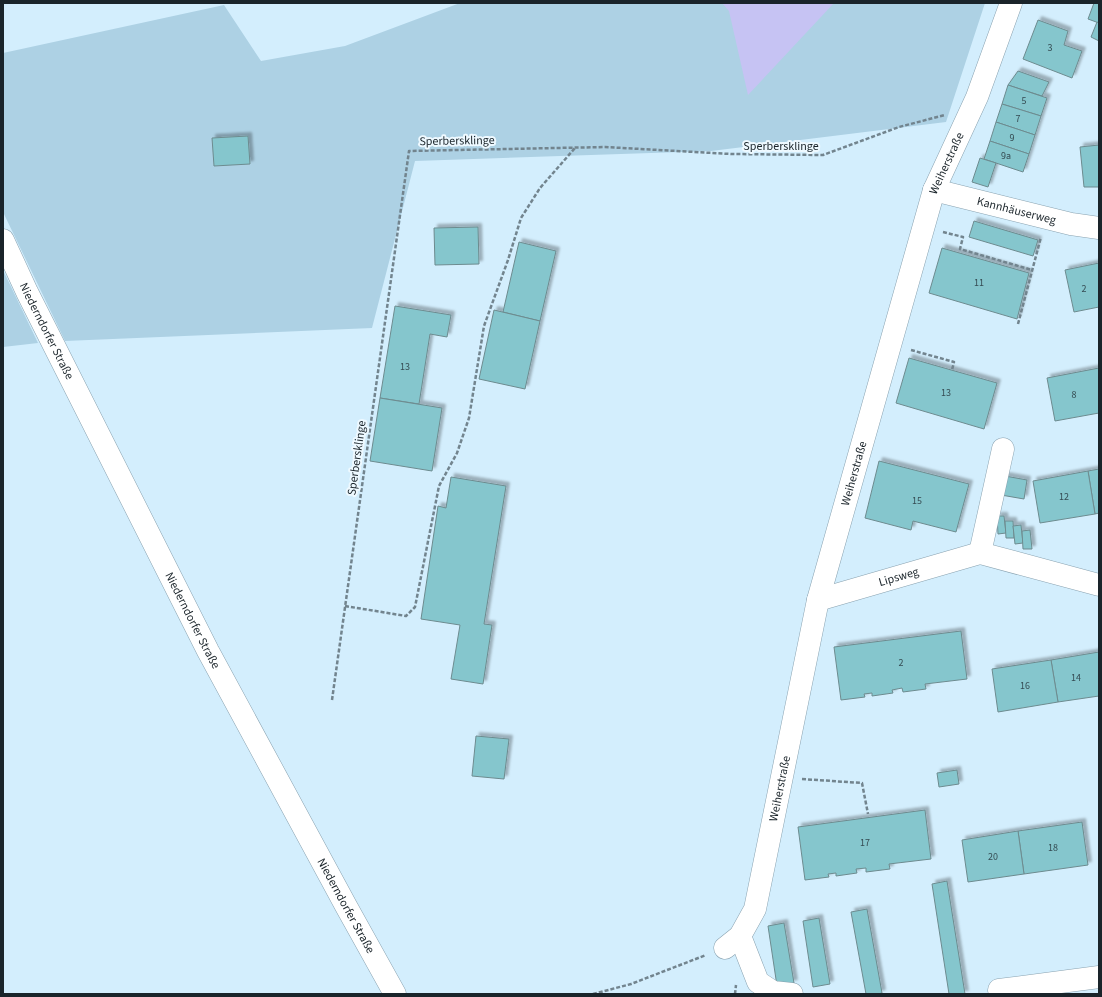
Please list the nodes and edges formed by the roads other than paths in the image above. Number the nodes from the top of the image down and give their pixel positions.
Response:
1 (1011, 3) edge
2 (934, 190) junction
3 (1099, 228) edge
4 (3, 240) edge
5 (1003, 449) dead end
6 (980, 553) junction
7 (1099, 585) edge
8 (818, 600) junction
9 (1099, 977) edge
10 (999, 990) dead end
11 (395, 994) edge
12 (792, 994) edge

1 - 2 street, Weiherstraße
2 - 3 street, Kannhäuserweg
2 - 8 street, Weiherstraße
4 - 11 street, Niederndorfer Straße
5 - 6 street
6 - 7 street
6 - 8 street, Lipsweg
8 - 12 street, Weiherstraße
9 - 10 street

